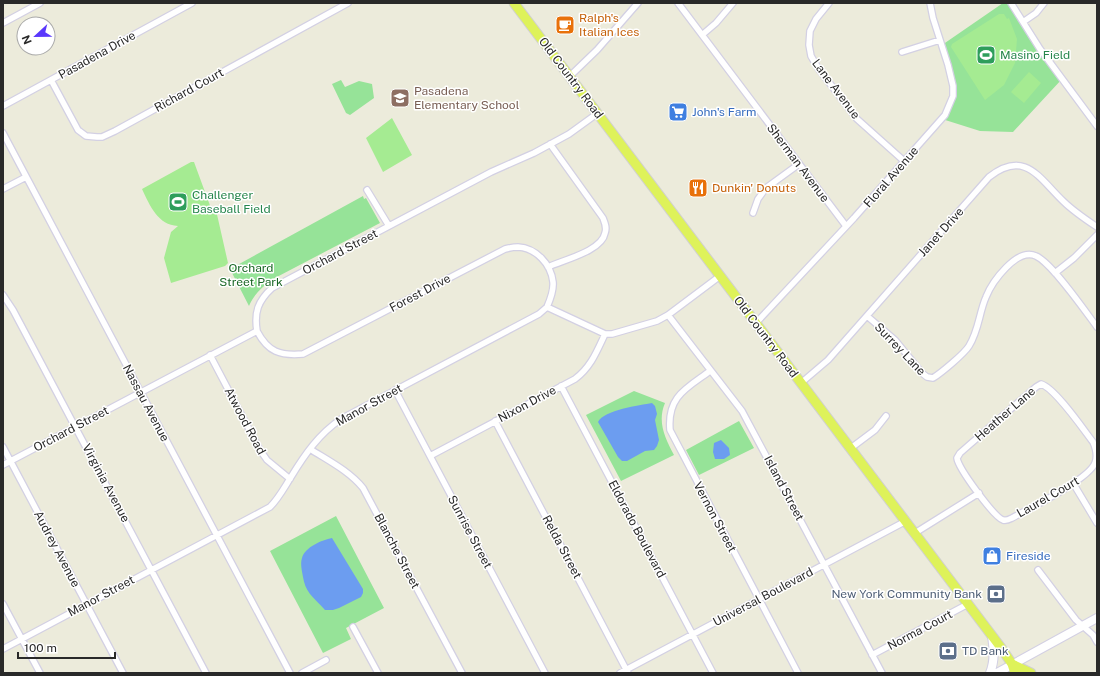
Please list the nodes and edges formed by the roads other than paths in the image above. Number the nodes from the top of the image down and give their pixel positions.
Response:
1 (40, 3) edge
2 (192, 3) edge
3 (348, 3) edge
4 (514, 3) edge
5 (638, 3) edge
6 (678, 3) edge
7 (733, 3) edge
8 (829, 3) edge
9 (930, 3) edge
10 (1011, 3) edge
11 (1044, 3) edge
12 (1023, 22) junction
13 (3, 23) edge
14 (702, 36) junction
15 (940, 40) junction
16 (902, 52) dead end
17 (570, 76) junction
18 (51, 80) junction
19 (3, 106) edge
20 (598, 113) junction
21 (1097, 126) edge
22 (3, 133) edge
23 (550, 144) junction
24 (904, 161) junction
25 (799, 164) junction
26 (26, 177) junction
27 (3, 189) edge
28 (367, 190) dead end
29 (753, 213) dead end
30 (389, 226) junction
31 (846, 226) junction
32 (1097, 227) edge
33 (1097, 235) edge
34 (548, 267) junction
35 (1055, 273) junction
36 (720, 276) junction
37 (3, 295) edge
38 (547, 307) junction
39 (668, 315) junction
40 (867, 316) junction
41 (756, 323) junction
42 (1097, 327) edge
43 (257, 331) junction
44 (605, 334) junction
45 (210, 355) junction
46 (710, 371) junction
47 (801, 383) junction
48 (561, 386) junction
49 (395, 390) junction
50 (141, 392) junction
51 (886, 416) dead end
52 (495, 421) junction
53 (76, 427) junction
54 (3, 447) edge
55 (851, 448) junction
56 (310, 449) junction
57 (430, 456) junction
58 (1097, 457) edge
59 (11, 462) junction
60 (3, 466) edge
61 (290, 479) junction
62 (1073, 483) junction
63 (979, 493) junction
64 (906, 521) junction
65 (1097, 523) edge
66 (915, 533) junction
67 (216, 535) junction
68 (824, 565) junction
69 (152, 570) junction
70 (1038, 570) dead end
71 (759, 600) junction
72 (3, 604) edge
73 (86, 604) junction
74 (968, 604) junction
75 (1097, 618) edge
76 (1083, 626) junction
77 (353, 628) dead end
78 (693, 634) junction
79 (992, 636) junction
80 (22, 639) junction
81 (1097, 642) edge
82 (3, 649) edge
83 (872, 655) junction
84 (326, 660) dead end
85 (1013, 669) edge
86 (627, 671) edge
87 (40, 673) edge
88 (123, 673) edge
89 (206, 673) edge
90 (290, 673) edge
91 (302, 673) edge
92 (378, 673) edge
93 (462, 673) edge
94 (545, 673) edge
95 (620, 673) edge
96 (713, 673) edge
97 (798, 673) edge
98 (882, 673) edge
99 (990, 673) edge
100 (997, 673) edge
101 (1031, 673) edge

1 - 13 street
2 - 18 street, Pasadena Drive
3 - 18 street, Richard Court
4 - 17 main road, Old Country Road
5 - 17 street
6 - 14 street, Sherman Avenue
7 - 14 street
8 - 24 street, Lane Avenue
9 - 15 street, Floral Avenue
10 - 12 street
11 - 12 street
12 - 21 street
14 - 25 street, Sherman Avenue
15 - 16 street
15 - 24 street, Floral Avenue
17 - 20 main road, Old Country Road
18 - 19 street, Pasadena Drive
20 - 23 street, Orchard Street
20 - 36 main road, Old Country Road
22 - 26 street, Nassau Avenue
23 - 30 street, Orchard Street
23 - 34 street
24 - 31 street, Floral Avenue
25 - 29 street
25 - 31 street, Sherman Avenue
26 - 27 street
26 - 50 street, Nassau Avenue
28 - 30 street
30 - 43 street, Orchard Street
31 - 41 street, Floral Avenue
32 - 40 street, Janet Drive
33 - 35 street
34 - 38 street, Forest Drive
34 - 43 street, Forest Drive
35 - 40 street, Surrey Lane
35 - 42 street, Surrey Lane
36 - 39 street
36 - 41 main road, Old Country Road
37 - 53 street, Virginia Avenue
38 - 44 street
38 - 49 street, Manor Street
39 - 44 street
39 - 46 street, Island Street
40 - 47 street, Janet Drive
41 - 47 main road, Old Country Road
43 - 45 street, Orchard Street
44 - 48 street, Nixon Drive
45 - 50 street, Orchard Street
45 - 61 street, Atwood Road
46 - 68 street, Island Street
46 - 71 street, Vernon Street
47 - 55 main road, Old Country Road
48 - 52 street, Nixon Drive
48 - 78 street, Eldorado Boulevard
49 - 56 street, Manor Street
49 - 57 street, Sunrise Street
50 - 53 street, Orchard Street
50 - 67 street, Nassau Avenue
51 - 55 street
52 - 57 street, Nixon Drive
52 - 86 street, Relda Street
53 - 59 street, Orchard Street
53 - 69 street, Virginia Avenue
54 - 59 street, Audrey Avenue
55 - 64 main road, Old Country Road
56 - 61 street, Manor Street
56 - 93 street, Blanche Street
57 - 94 street, Sunrise Street
58 - 62 street, Laurel Court
58 - 63 street, Heather Lane
59 - 60 street, Orchard Street
59 - 73 street, Audrey Avenue
61 - 67 street, Manor Street
62 - 63 street, Laurel Court
62 - 65 street
63 - 66 street
64 - 66 main road, Old Country Road
64 - 68 street, Universal Boulevard
66 - 74 main road, Old Country Road
67 - 69 street, Manor Street
67 - 90 street, Nassau Avenue
68 - 71 street, Universal Boulevard
68 - 83 street, Island Street
69 - 73 street, Manor Street
69 - 89 street, Virginia Avenue
70 - 76 street
71 - 78 street, Universal Boulevard
71 - 97 street, Vernon Street
72 - 80 street
73 - 80 street, Manor Street
73 - 88 street, Audrey Avenue
74 - 79 main road, Old Country Road
74 - 83 street, Norma Court
75 - 76 main road
76 - 81 street
76 - 85 main road
77 - 92 street
78 - 86 street, Universal Boulevard
78 - 96 street, Eldorado Boulevard
79 - 85 main road, Old Country Road
79 - 99 main road
80 - 82 street, Manor Street
80 - 87 street
83 - 98 street, Island Street
84 - 91 street
85 - 100 main road
85 - 101 main road
86 - 95 street, Universal Boulevard

